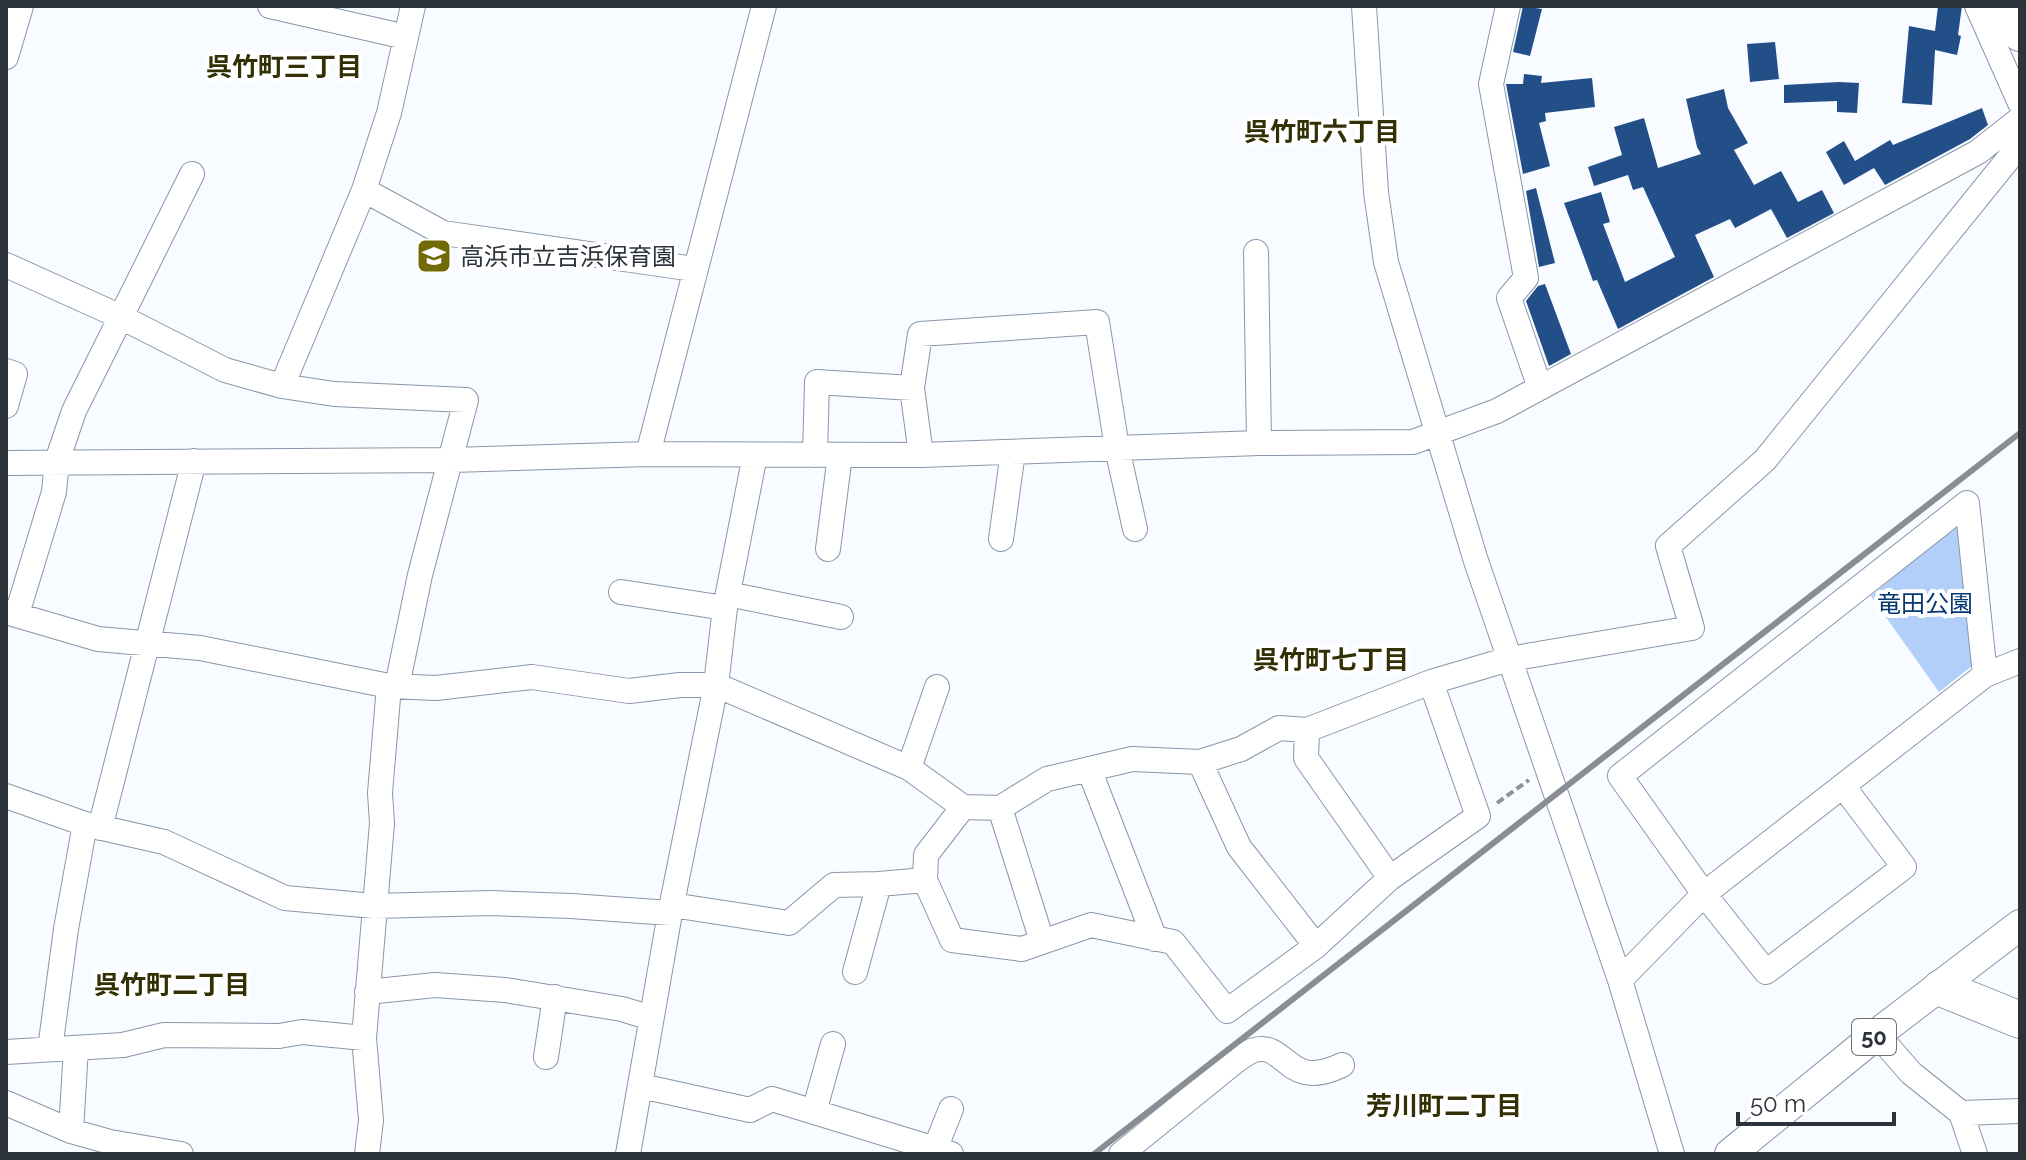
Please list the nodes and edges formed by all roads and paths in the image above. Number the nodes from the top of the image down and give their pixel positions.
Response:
1 (21, 6) edge
2 (270, 6) edge
3 (413, 6) edge
4 (764, 6) edge
5 (1364, 6) edge
6 (1508, 6) edge
7 (1977, 6) edge
8 (2008, 6) edge
9 (2020, 33) edge
10 (406, 37) junction
11 (6, 57) edge
12 (2020, 103) edge
13 (2020, 119) edge
14 (2020, 141) edge
15 (192, 174) dead end
16 (364, 190) junction
17 (1256, 252) dead end
18 (6, 265) edge
19 (694, 269) junction
20 (119, 316) junction
21 (6, 371) edge
22 (282, 386) junction
23 (912, 388) junction
24 (1540, 388) junction
25 (6, 406) edge
26 (1437, 432) junction
27 (1259, 443) junction
28 (1117, 448) junction
29 (1013, 452) junction
30 (648, 454) junction
31 (755, 455) junction
32 (815, 455) junction
33 (840, 455) junction
34 (921, 455) junction
35 (452, 460) junction
36 (57, 461) junction
37 (194, 461) junction
38 (6, 463) edge
39 (1135, 529) dead end
40 (1001, 539) dead end
41 (828, 549) dead end
42 (621, 592) dead end
43 (727, 601) junction
44 (11, 613) edge
45 (841, 617) dead end
46 (149, 643) junction
47 (1509, 659) junction
48 (2020, 661) edge
49 (1985, 675) junction
50 (1431, 682) junction
51 (716, 685) junction
52 (393, 686) junction
53 (937, 687) dead end
54 (1307, 730) junction
55 (1200, 762) junction
56 (909, 768) junction
57 (1546, 768) junction
58 (1089, 769) junction
59 (1843, 786) junction
60 (6, 796) edge
61 (963, 807) junction
62 (1000, 808) junction
63 (1478, 816) junction
64 (93, 826) junction
65 (1390, 878) junction
66 (925, 880) junction
67 (879, 884) junction
68 (1704, 894) junction
69 (374, 906) junction
70 (671, 909) junction
71 (2020, 925) edge
72 (1155, 939) junction
73 (1042, 941) junction
74 (1316, 946) junction
75 (855, 972) dead end
76 (1620, 980) junction
77 (1941, 988) junction
78 (367, 992) junction
79 (555, 997) junction
80 (651, 1018) junction
81 (2020, 1020) edge
82 (1877, 1034) junction
83 (364, 1038) junction
84 (833, 1044) dead end
85 (76, 1048) junction
86 (50, 1049) junction
87 (6, 1052) edge
88 (546, 1057) dead end
89 (1342, 1065) dead end
90 (641, 1086) junction
91 (6, 1103) edge
92 (951, 1109) dead end
93 (2020, 1111) edge
94 (814, 1112) junction
95 (1961, 1113) junction
96 (71, 1131) junction
97 (943, 1151) edge
98 (181, 1154) edge
99 (367, 1154) edge
100 (628, 1154) edge
101 (1121, 1154) edge
102 (1672, 1154) edge
103 (1730, 1154) edge
104 (1975, 1154) edge

1 - 11 street
2 - 10 street
3 - 10 street
4 - 19 street
5 - 26 street
6 - 24 street
7 - 12 street
8 - 9 highway
10 - 16 street
13 - 24 street
14 - 47 street
15 - 20 street
16 - 19 street
16 - 22 street
17 - 27 street
18 - 20 street
19 - 30 street
20 - 22 street
20 - 36 street
21 - 25 street
22 - 35 street
23 - 28 street
23 - 32 street
23 - 34 street
24 - 26 street
26 - 27 street
26 - 47 street
27 - 28 street
28 - 29 street
28 - 39 street
29 - 34 street
29 - 40 street
30 - 31 street
30 - 35 street
31 - 32 street
31 - 43 street
32 - 33 street
33 - 34 street
33 - 41 street
35 - 37 street
35 - 52 street
36 - 37 street
36 - 38 street
36 - 44 street
37 - 46 street
42 - 43 street
43 - 45 street
43 - 51 street
44 - 46 street
46 - 52 street
46 - 64 street
47 - 50 street
47 - 57 street
48 - 49 street
49 - 59 street
49 - 68 street
50 - 54 street
50 - 63 street
51 - 52 street
51 - 56 street
51 - 70 street
52 - 69 street
53 - 56 street
54 - 55 street
54 - 65 street
55 - 58 street
55 - 74 street
56 - 61 street
57 - 63 path
57 - 76 street
58 - 62 street
58 - 72 street
59 - 68 street
59 - 68 street
60 - 64 street
61 - 62 street
61 - 66 street
62 - 73 street
63 - 65 street
64 - 69 street
64 - 86 street
65 - 74 street
66 - 67 street
66 - 73 street
67 - 70 street
67 - 75 street
68 - 76 street
69 - 70 street
69 - 78 street
70 - 80 street
71 - 77 main road, 50
72 - 73 street
72 - 74 street
76 - 102 street
77 - 81 highway
77 - 82 main road, 50
78 - 79 street
78 - 83 street
79 - 80 street
79 - 88 street
80 - 90 street
82 - 95 street
82 - 103 main road, 50
83 - 85 street
83 - 99 street
84 - 94 street
85 - 86 street
85 - 96 street
86 - 87 street
89 - 101 street
90 - 94 street
90 - 100 street
91 - 96 street
92 - 97 street
93 - 95 street
94 - 97 street
95 - 104 street
96 - 98 street

